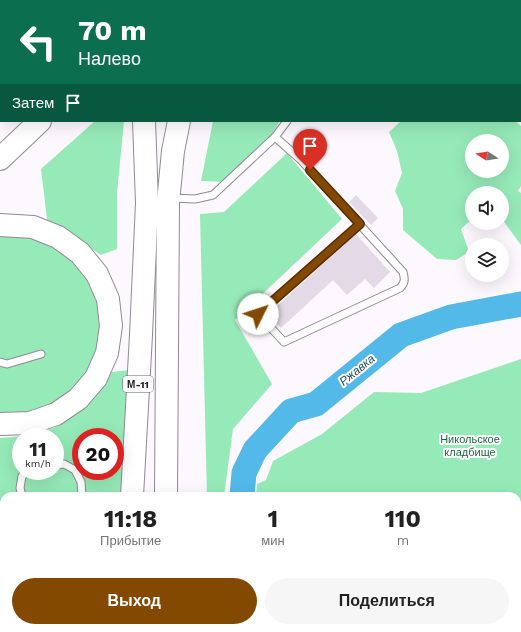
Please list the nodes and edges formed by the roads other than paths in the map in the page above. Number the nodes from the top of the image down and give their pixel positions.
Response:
1 (39, 122) edge
2 (144, 122) edge
3 (179, 122) edge
4 (286, 122) edge
5 (275, 137) junction
6 (0, 159) edge
7 (168, 198) junction
8 (360, 224) junction
9 (0, 225) edge
10 (41, 354) dead end
11 (0, 362) edge
12 (0, 424) edge
13 (64, 464) edge
14 (21, 480) edge
15 (21, 492) edge
16 (82, 492) edge
17 (132, 492) edge
18 (166, 492) edge

1 - 6 main road
2 - 17 main road, М-11
3 - 7 main road
4 - 5 lane
5 - 7 lane
5 - 8 lane
7 - 18 main road
8 - 8 lane
9 - 12 main road
10 - 11 lane
13 - 16 lane
14 - 15 lane

